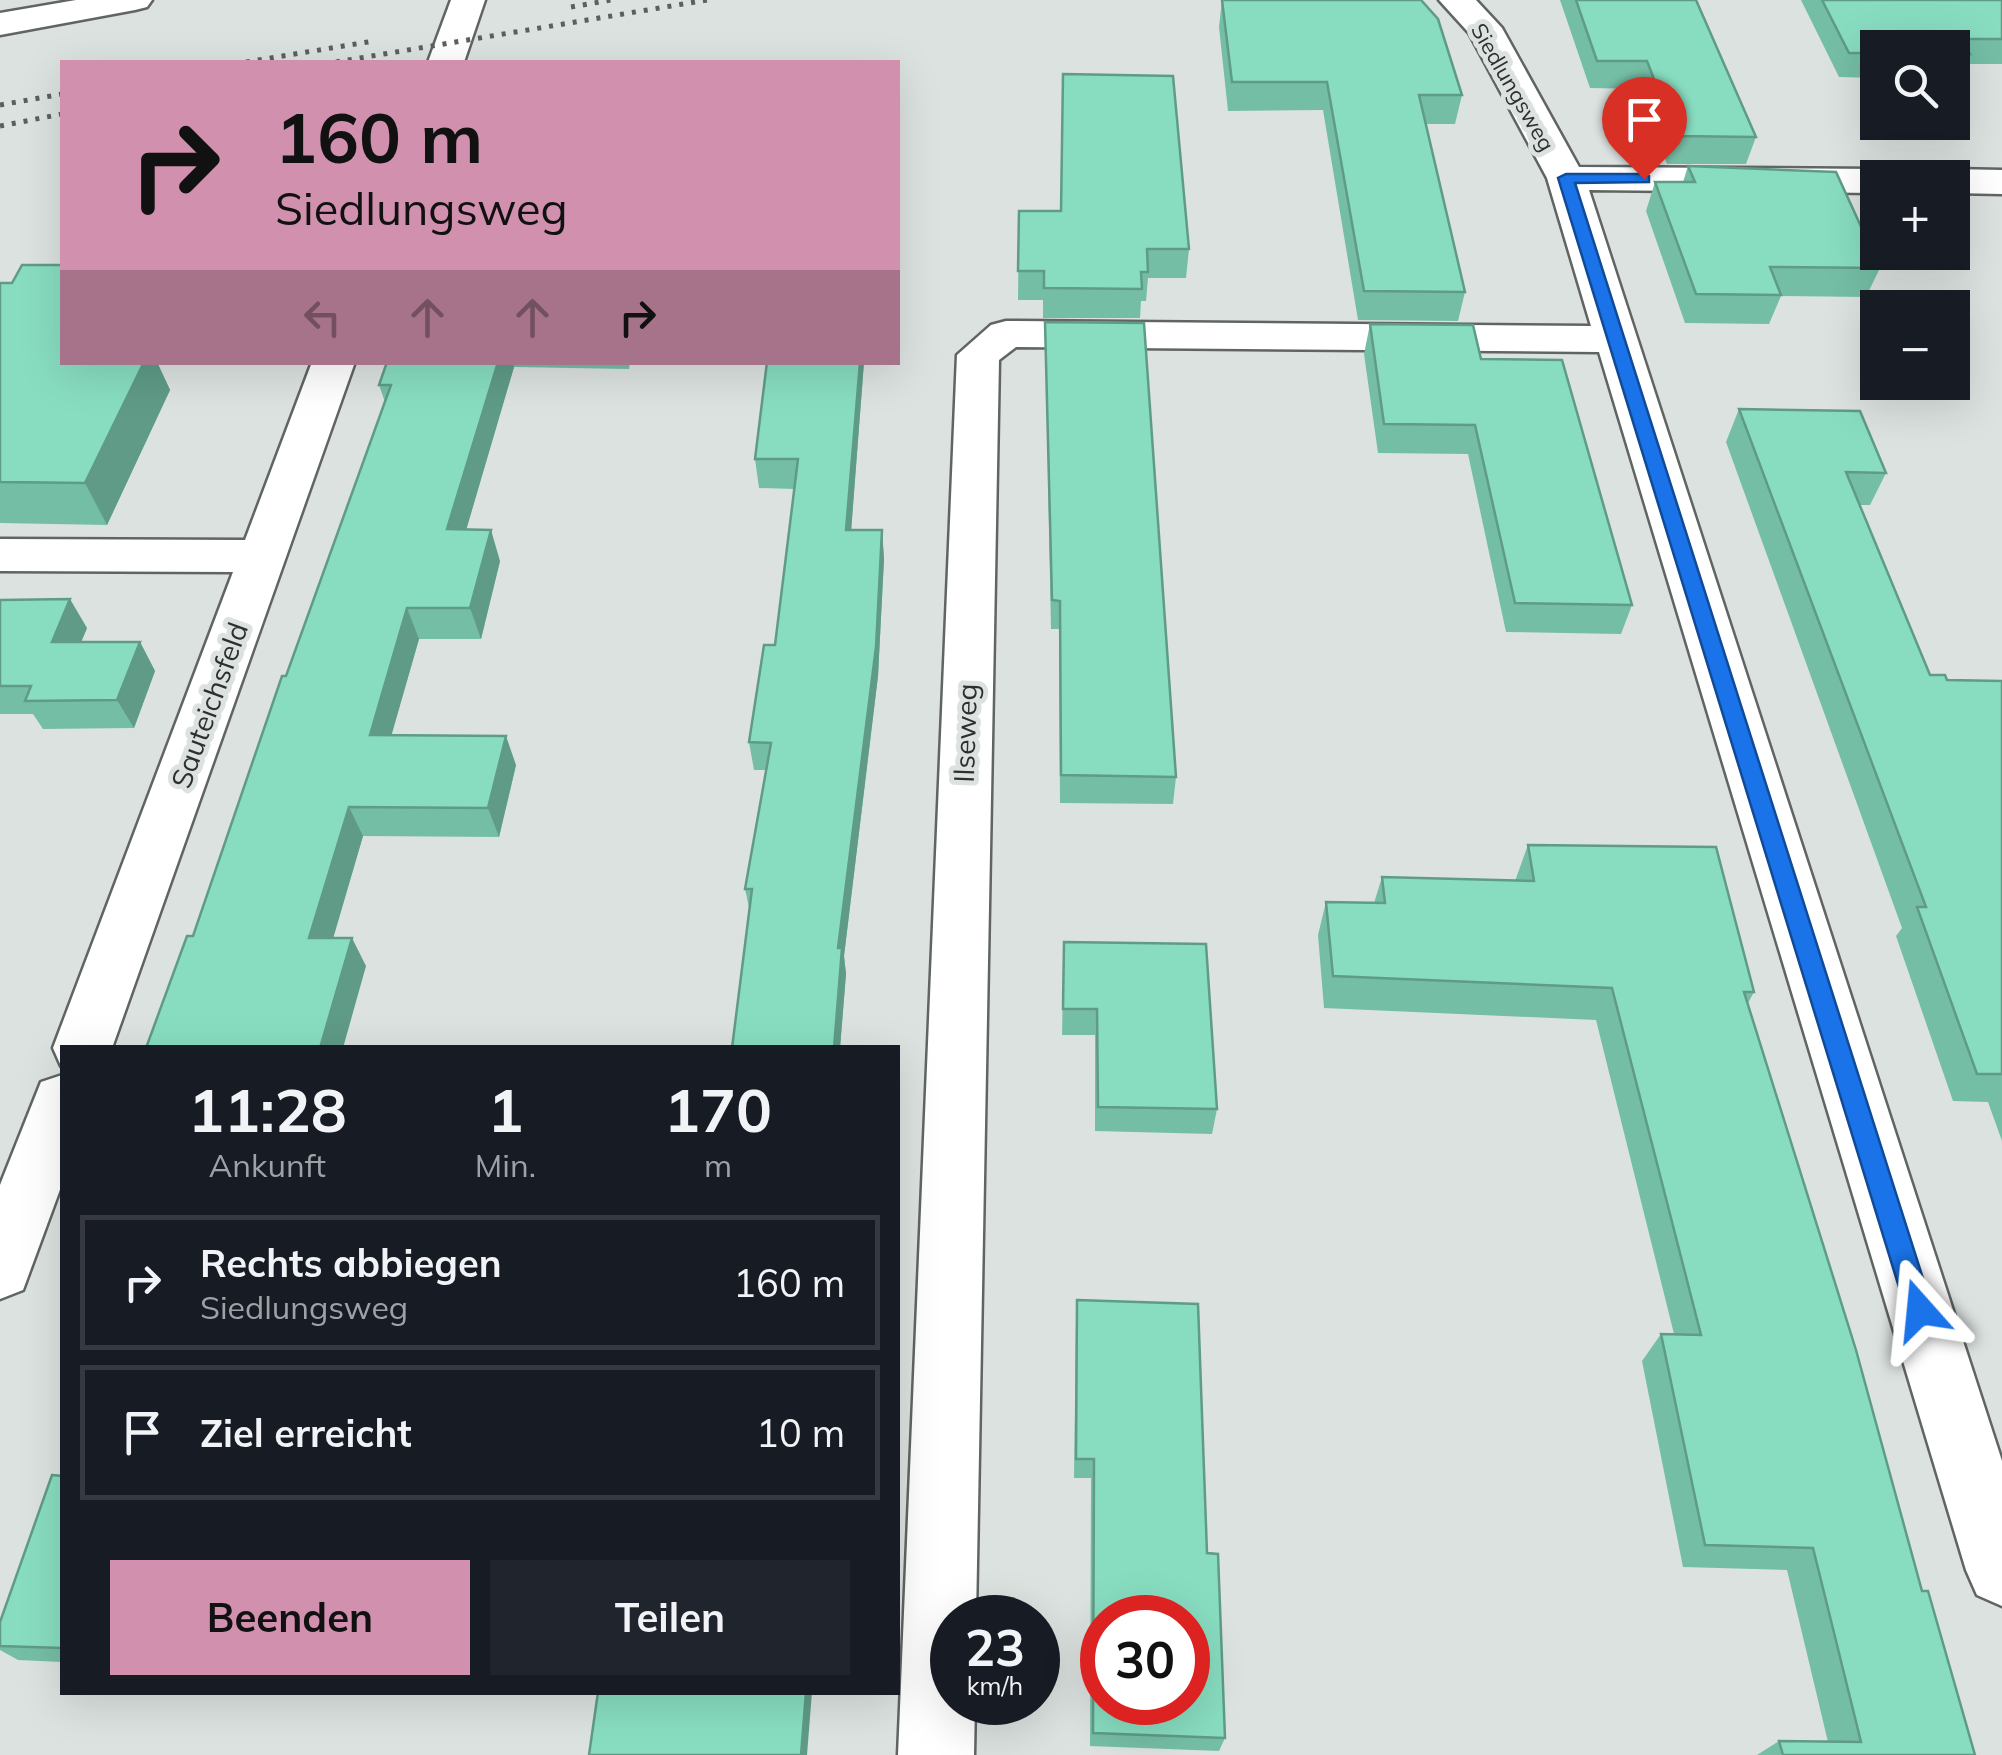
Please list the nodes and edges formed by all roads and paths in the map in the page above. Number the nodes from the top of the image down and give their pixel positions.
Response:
1 (135, 0) edge
2 (468, 0) edge
3 (1456, 0) edge
4 (0, 24) edge
5 (447, 60) edge
6 (1566, 178) junction
7 (1860, 181) edge
8 (1970, 181) edge
9 (2002, 182) edge
10 (1616, 339) junction
11 (333, 365) edge
12 (0, 555) edge
13 (264, 556) junction
14 (83, 1045) edge
15 (60, 1106) edge
16 (0, 1269) edge
17 (2002, 1570) edge
18 (936, 1755) edge

1 - 4 street
2 - 5 street
3 - 6 street, Siedlungsweg
6 - 7 street, Siedlungsweg
6 - 10 street, Siedlungsweg
8 - 9 street
10 - 17 street, Siedlungsweg
10 - 18 street, Ilseweg
11 - 13 street, Sauteichsfeld
12 - 13 street
13 - 14 street, Sauteichsfeld
15 - 16 street

